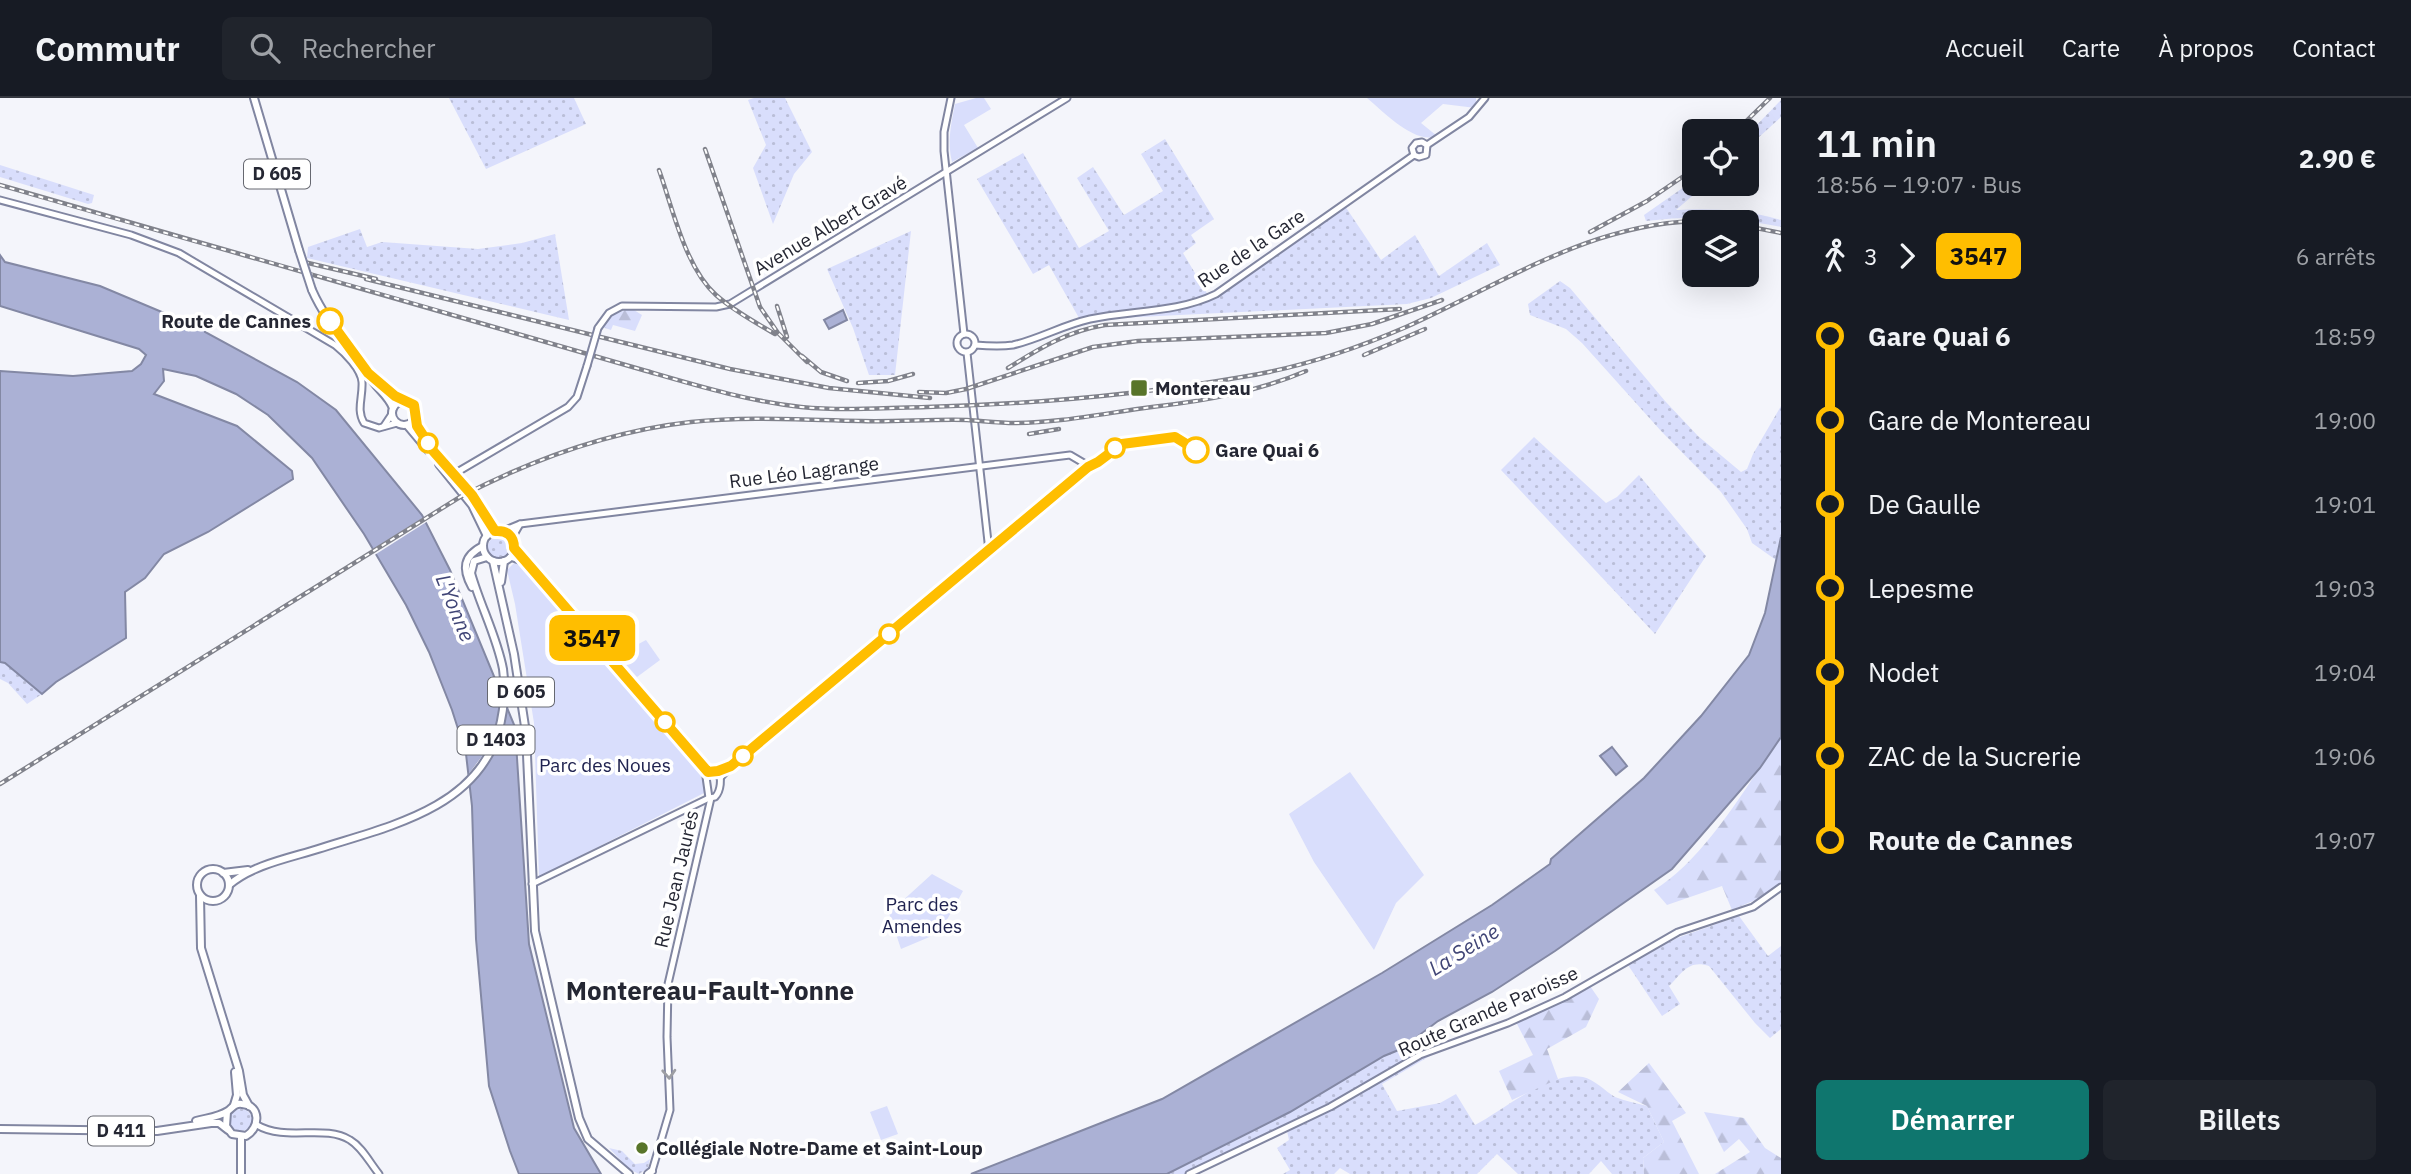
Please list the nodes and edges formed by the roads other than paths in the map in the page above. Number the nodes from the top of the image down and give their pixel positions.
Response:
1 (254, 98) edge
2 (951, 98) edge
3 (1067, 98) edge
4 (1485, 98) edge
5 (1427, 145) junction
6 (1415, 155) junction
7 (946, 172) junction
8 (0, 200) edge
9 (964, 334) junction
10 (975, 345) junction
11 (967, 353) junction
12 (368, 373) junction
13 (403, 400) junction
14 (393, 411) junction
15 (415, 419) junction
16 (397, 422) junction
17 (407, 425) junction
18 (384, 426) junction
19 (979, 466) junction
20 (454, 474) junction
21 (520, 524) junction
22 (499, 531) junction
23 (487, 536) junction
24 (512, 538) junction
25 (483, 546) junction
26 (514, 548) junction
27 (989, 551) junction
28 (490, 559) junction
29 (507, 559) junction
30 (528, 562) junction
31 (500, 587) junction
32 (480, 602) junction
33 (708, 772) junction
34 (719, 775) junction
35 (710, 798) junction
36 (264, 866) junction
37 (532, 868) junction
38 (223, 873) junction
39 (547, 877) junction
40 (532, 884) junction
41 (229, 885) junction
42 (1781, 887) edge
43 (200, 896) junction
44 (213, 902) junction
45 (200, 931) junction
46 (234, 1052) junction
47 (234, 1105) junction
48 (249, 1106) junction
49 (227, 1112) junction
50 (257, 1125) junction
51 (177, 1127) junction
52 (0, 1129) edge
53 (228, 1130) junction
54 (241, 1136) junction
55 (651, 1173) edge
56 (241, 1174) edge
57 (379, 1174) edge
58 (629, 1174) edge
59 (1189, 1174) edge

1 - 12 main road, D 605, bridge
2 - 7 main road
3 - 7 main road, Avenue Albert Gravé
4 - 5 main road
5 - 6 main road
5 - 6 main road
6 - 10 main road, Rue de la Gare
7 - 9 main road
7 - 20 main road, Avenue Albert Gravé, bridge
8 - 18 main road
9 - 10 main road
9 - 11 main road
10 - 11 main road
11 - 19 main road
12 - 13 main road, D 605
12 - 14 main road, D 605
13 - 14 main road
13 - 15 main road
14 - 16 main road
14 - 18 main road
15 - 17 main road
15 - 20 main road
16 - 17 main road
16 - 18 main road
17 - 23 main road
19 - 21 main road, Rue Léo Lagrange
19 - 27 main road
19 - 27 main road, Rue Léo Lagrange
20 - 22 main road
21 - 22 main road, Rue Léo Lagrange
21 - 24 main road
22 - 23 main road
22 - 24 main road
23 - 25 main road
24 - 26 main road
25 - 28 main road
25 - 32 main road, D 1403
26 - 29 main road
26 - 30 main road
27 - 34 main road
28 - 29 main road
28 - 31 main road, D 605
28 - 32 main road, D 1403
29 - 30 main road
29 - 31 main road, D 605
30 - 33 main road
31 - 37 main road, D 605
32 - 36 main road, D 1403
33 - 34 main road
33 - 35 main road
34 - 35 main road
35 - 39 main road
35 -> 55 main road, Rue Jean Jaurès
36 - 38 main road, D 1403
36 - 41 main road, D 1403
37 - 39 main road
37 - 40 main road, D 605
38 - 41 main road
38 - 43 main road
39 - 40 main road
40 - 58 main road, D 605
41 - 44 main road
42 - 59 main road, Route Grande Paroisse
43 - 44 main road
43 - 45 main road
44 - 45 main road
45 - 46 main road
46 - 47 main road
46 - 48 main road
47 - 48 main road
47 - 49 main road
48 - 50 main road
49 - 51 main road, D 411
49 - 53 main road
50 - 54 main road
50 - 57 main road
51 - 52 main road, D 411
51 - 53 main road, D 411
53 - 54 main road
54 - 56 main road

